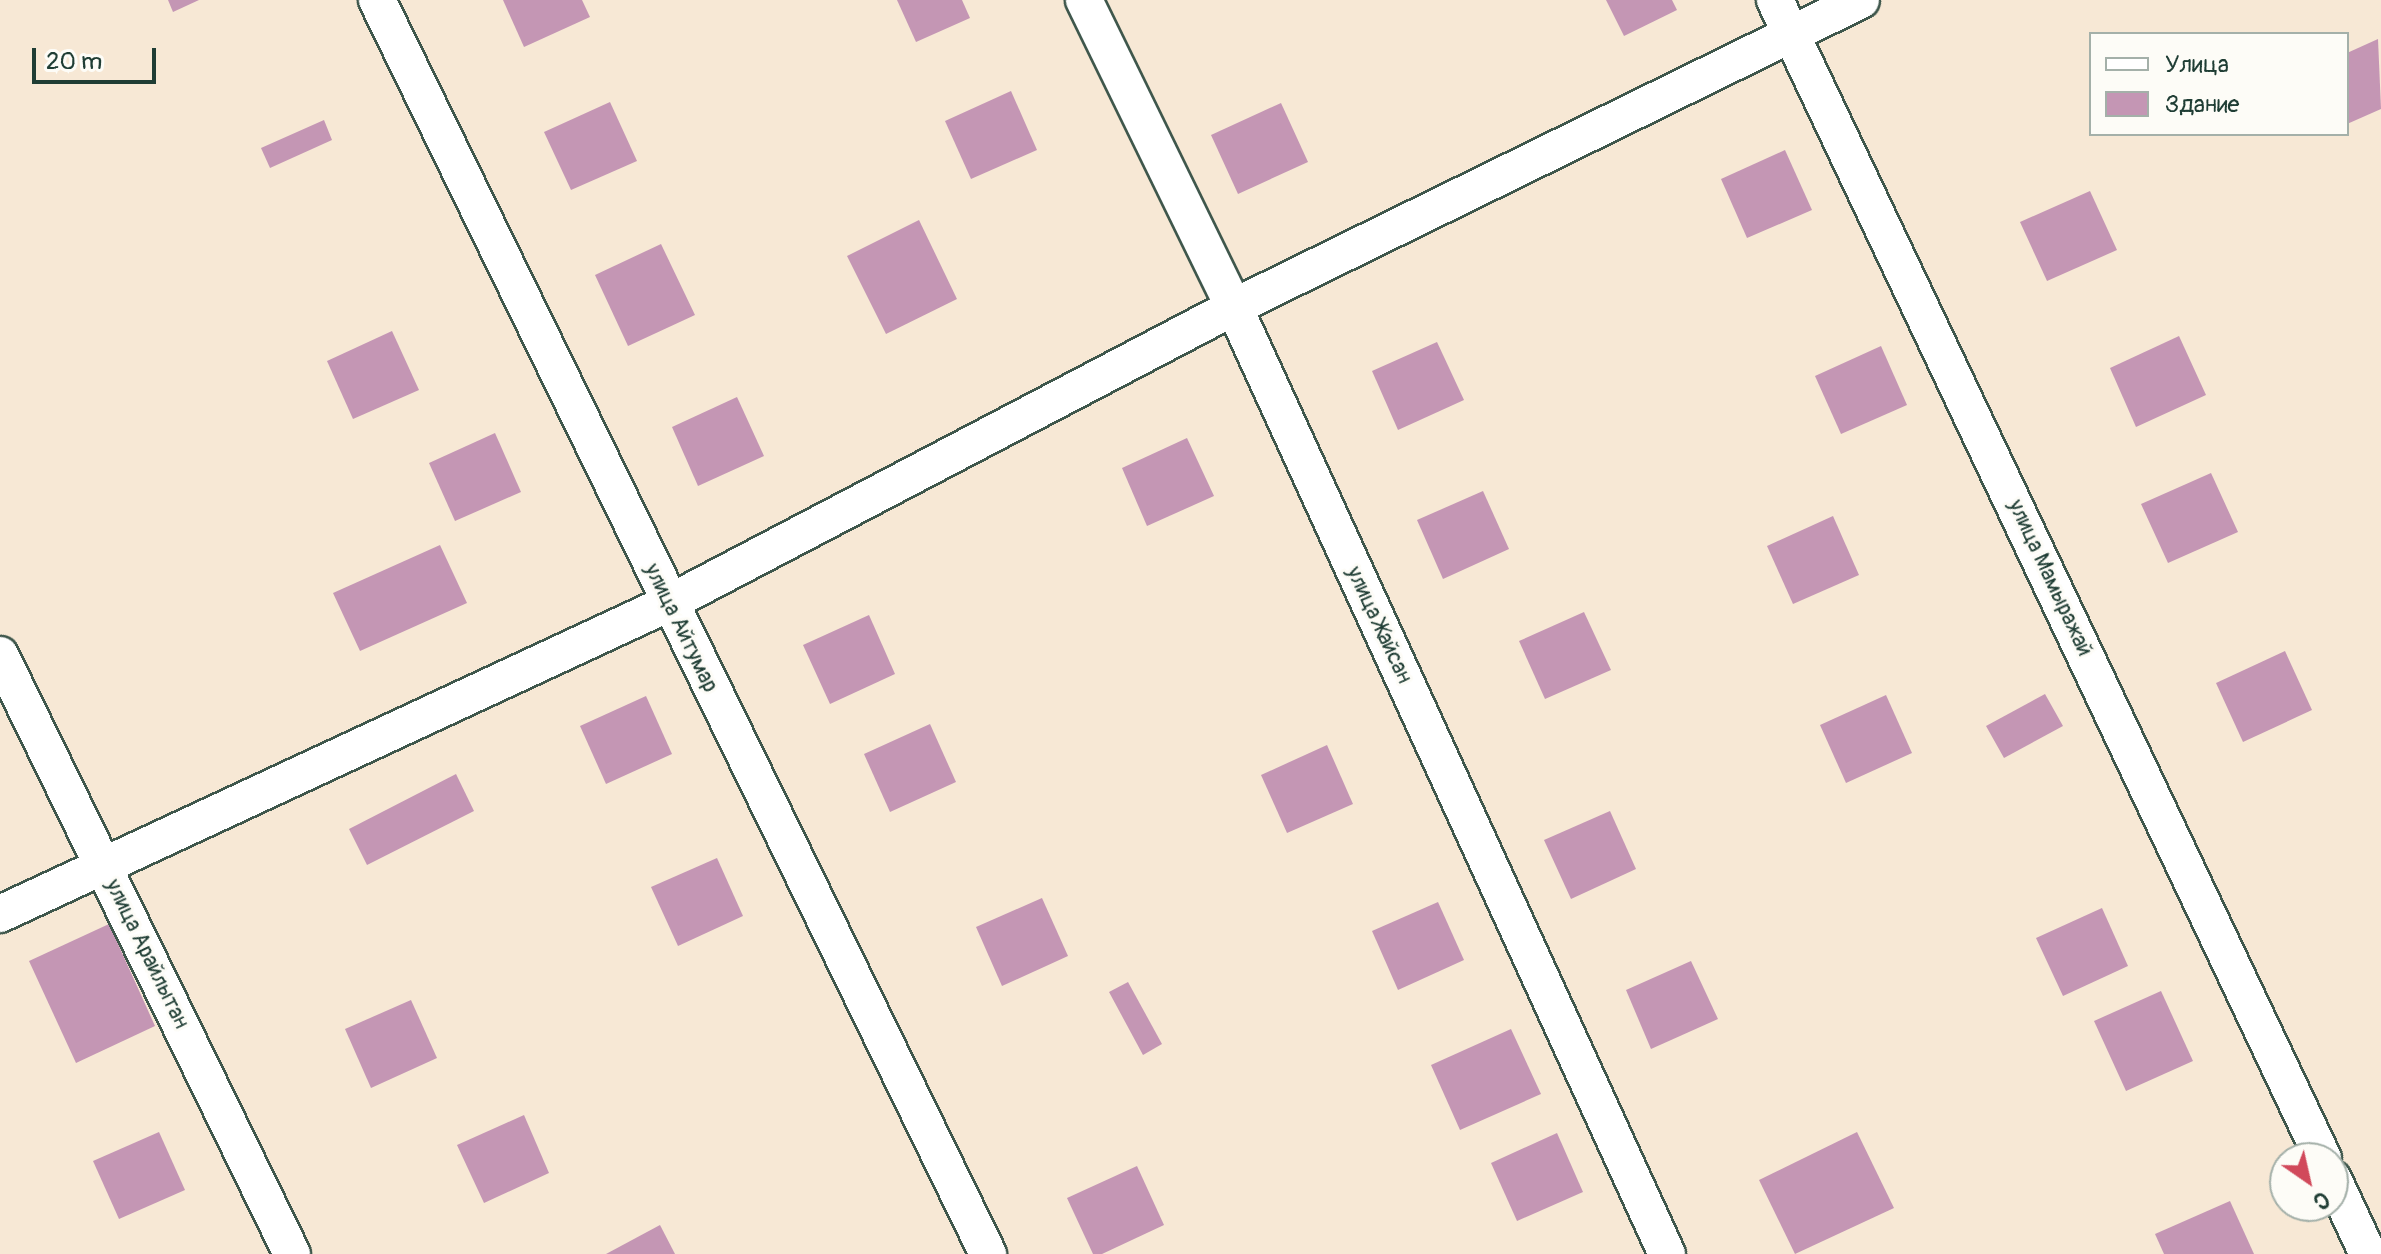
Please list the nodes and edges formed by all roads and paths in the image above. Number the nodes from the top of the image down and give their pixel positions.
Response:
1 (377, 0) edge
2 (1084, 0) edge
3 (1775, 0) edge
4 (1861, 0) edge
5 (1791, 33) junction
6 (1234, 307) junction
7 (669, 603) junction
8 (0, 655) edge
9 (106, 868) junction
10 (0, 914) edge
11 (2315, 1142) edge
12 (2349, 1213) edge
13 (292, 1254) edge
14 (988, 1254) edge
15 (1667, 1254) edge
16 (2368, 1254) edge

1 - 7 street, улица Айтумар
2 - 6 street, улица Жайсан
3 - 5 street, улица Мамыражай
4 - 5 street
5 - 6 street
5 - 11 street, улица Мамыражай
6 - 7 street
6 - 15 street, улица Жайсан
7 - 9 street
7 - 14 street, улица Айтумар
8 - 9 street, улица Арайлытан
9 - 10 street
9 - 13 street, улица Арайлытан
12 - 16 street

